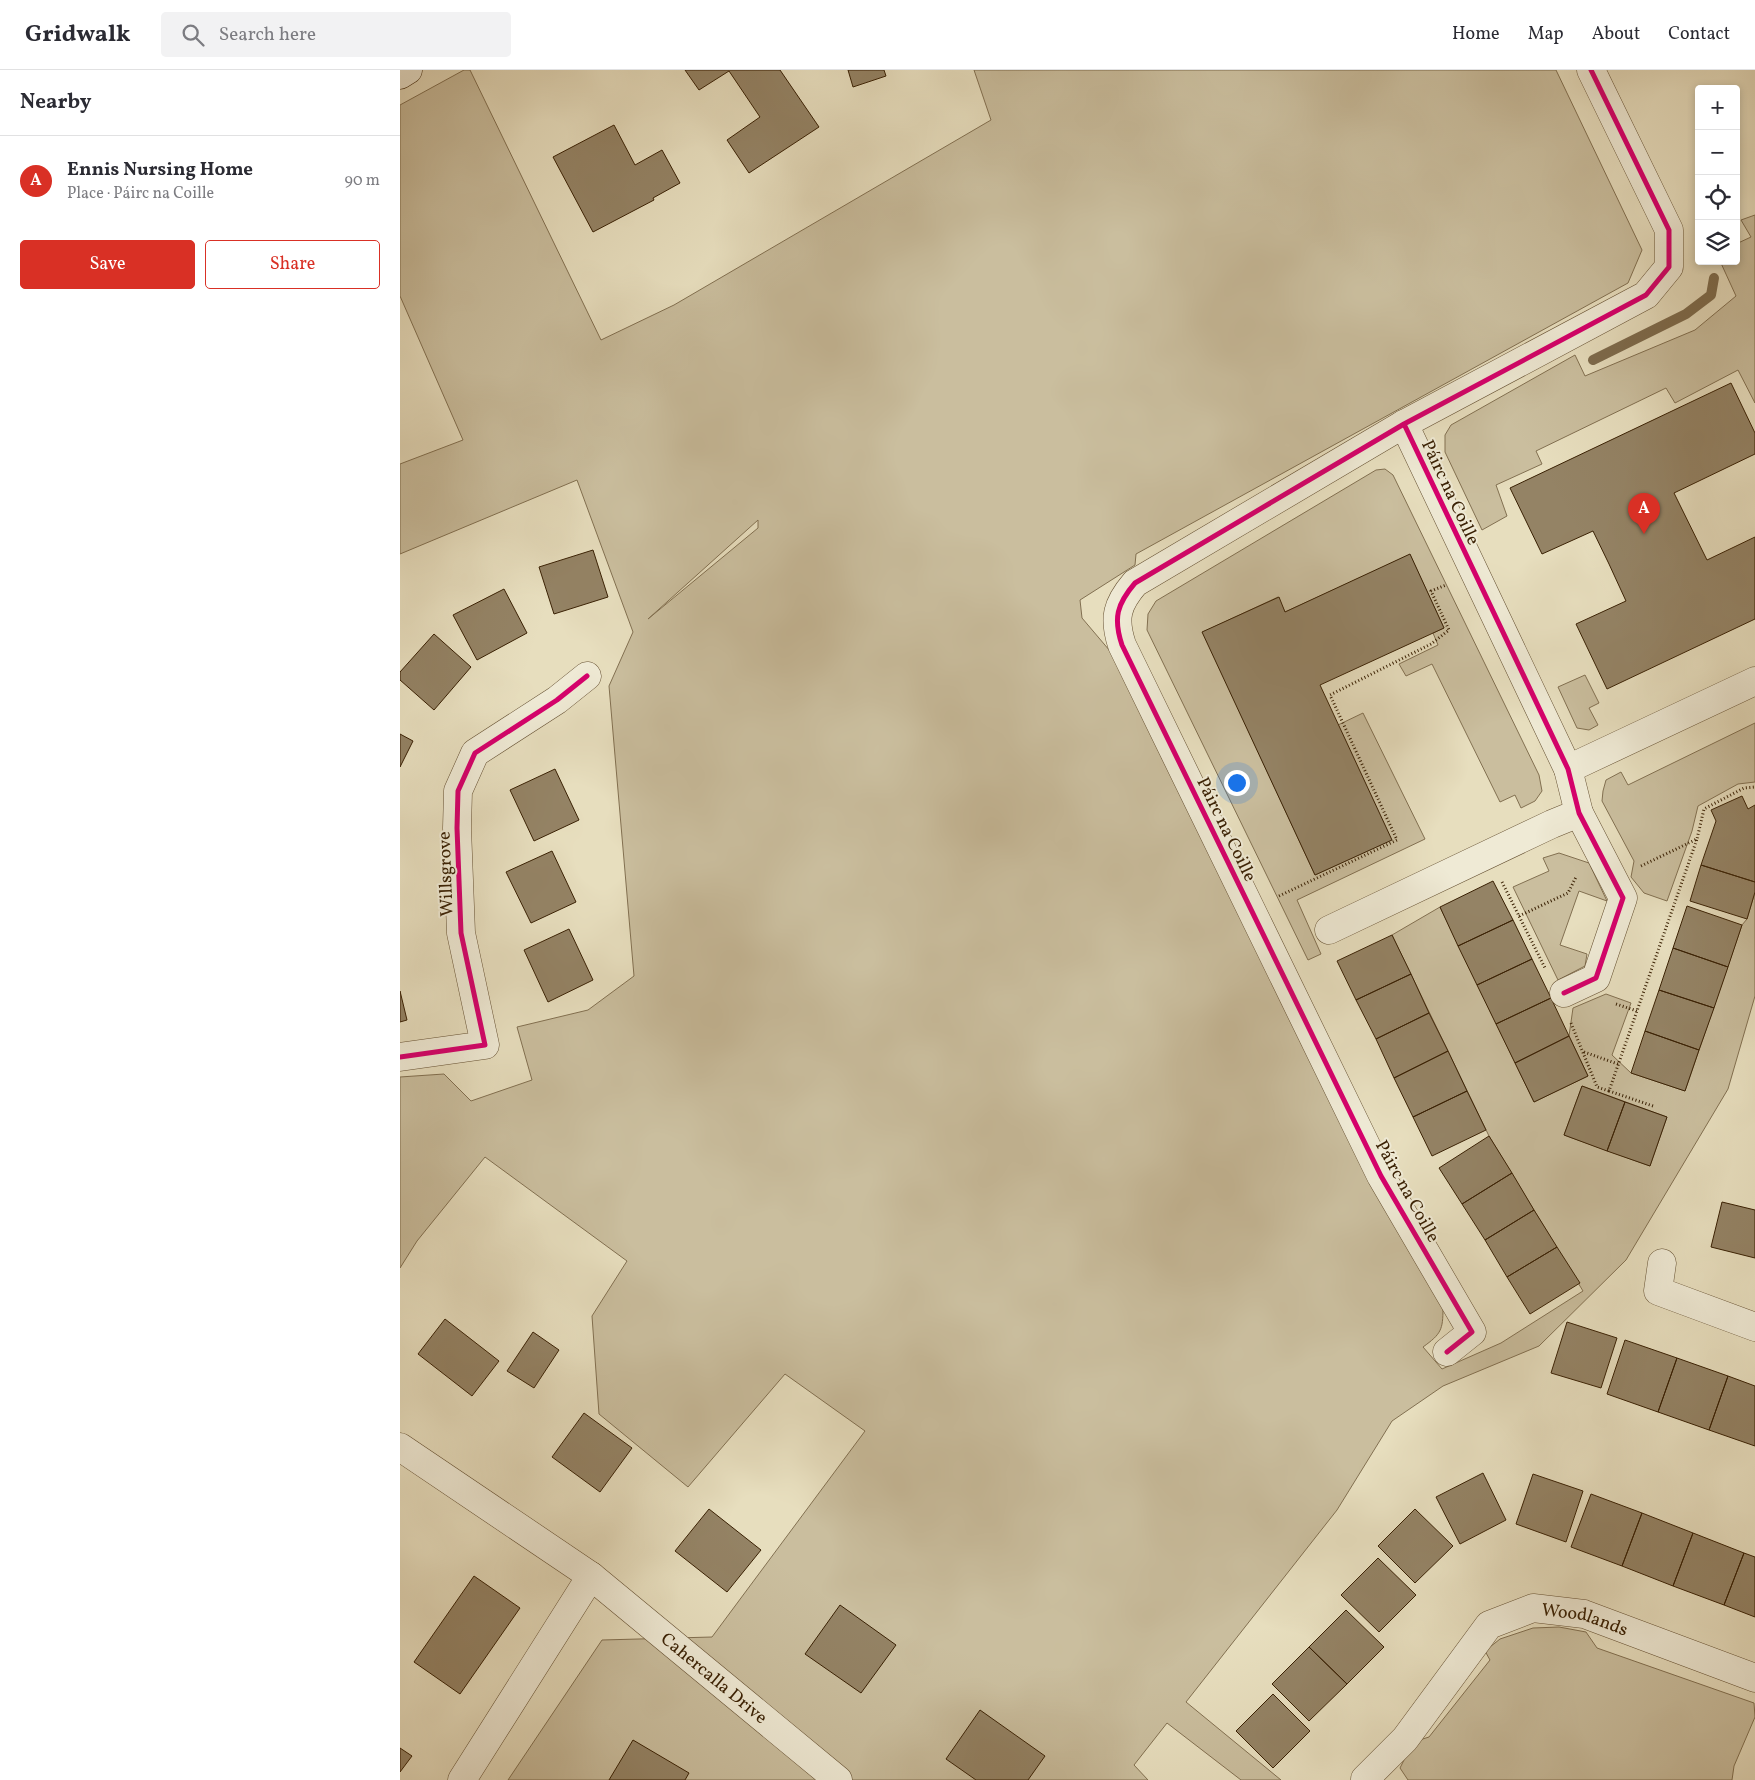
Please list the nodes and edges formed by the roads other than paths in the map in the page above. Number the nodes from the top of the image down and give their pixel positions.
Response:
1 (408, 70) edge
2 (1591, 70) edge
3 (400, 74) edge
4 (1404, 424) junction
5 (586, 676) dead end
6 (1755, 681) edge
7 (1568, 769) junction
8 (1579, 813) junction
9 (1329, 930) dead end
10 (1566, 1004) road end
11 (400, 1057) edge
12 (1662, 1263) dead end
13 (1755, 1327) edge
14 (1447, 1352) dead end
15 (400, 1447) edge
16 (591, 1576) junction
17 (1755, 1678) edge
18 (462, 1780) edge
19 (838, 1780) edge
20 (1366, 1780) edge

1 - 3 street
2 - 4 street, Páirc na Coille
4 - 7 street, Páirc na Coille
4 - 14 street, Páirc na Coille
5 - 11 street, Willsgrove
6 - 7 street
7 - 8 street, Páirc na Coille
8 - 9 street
8 - 10 street, Páirc na Coille
12 - 13 street
15 - 16 street, Cahercalla Drive
16 - 18 street
16 - 19 street, Cahercalla Drive
17 - 20 street, Woodlands

